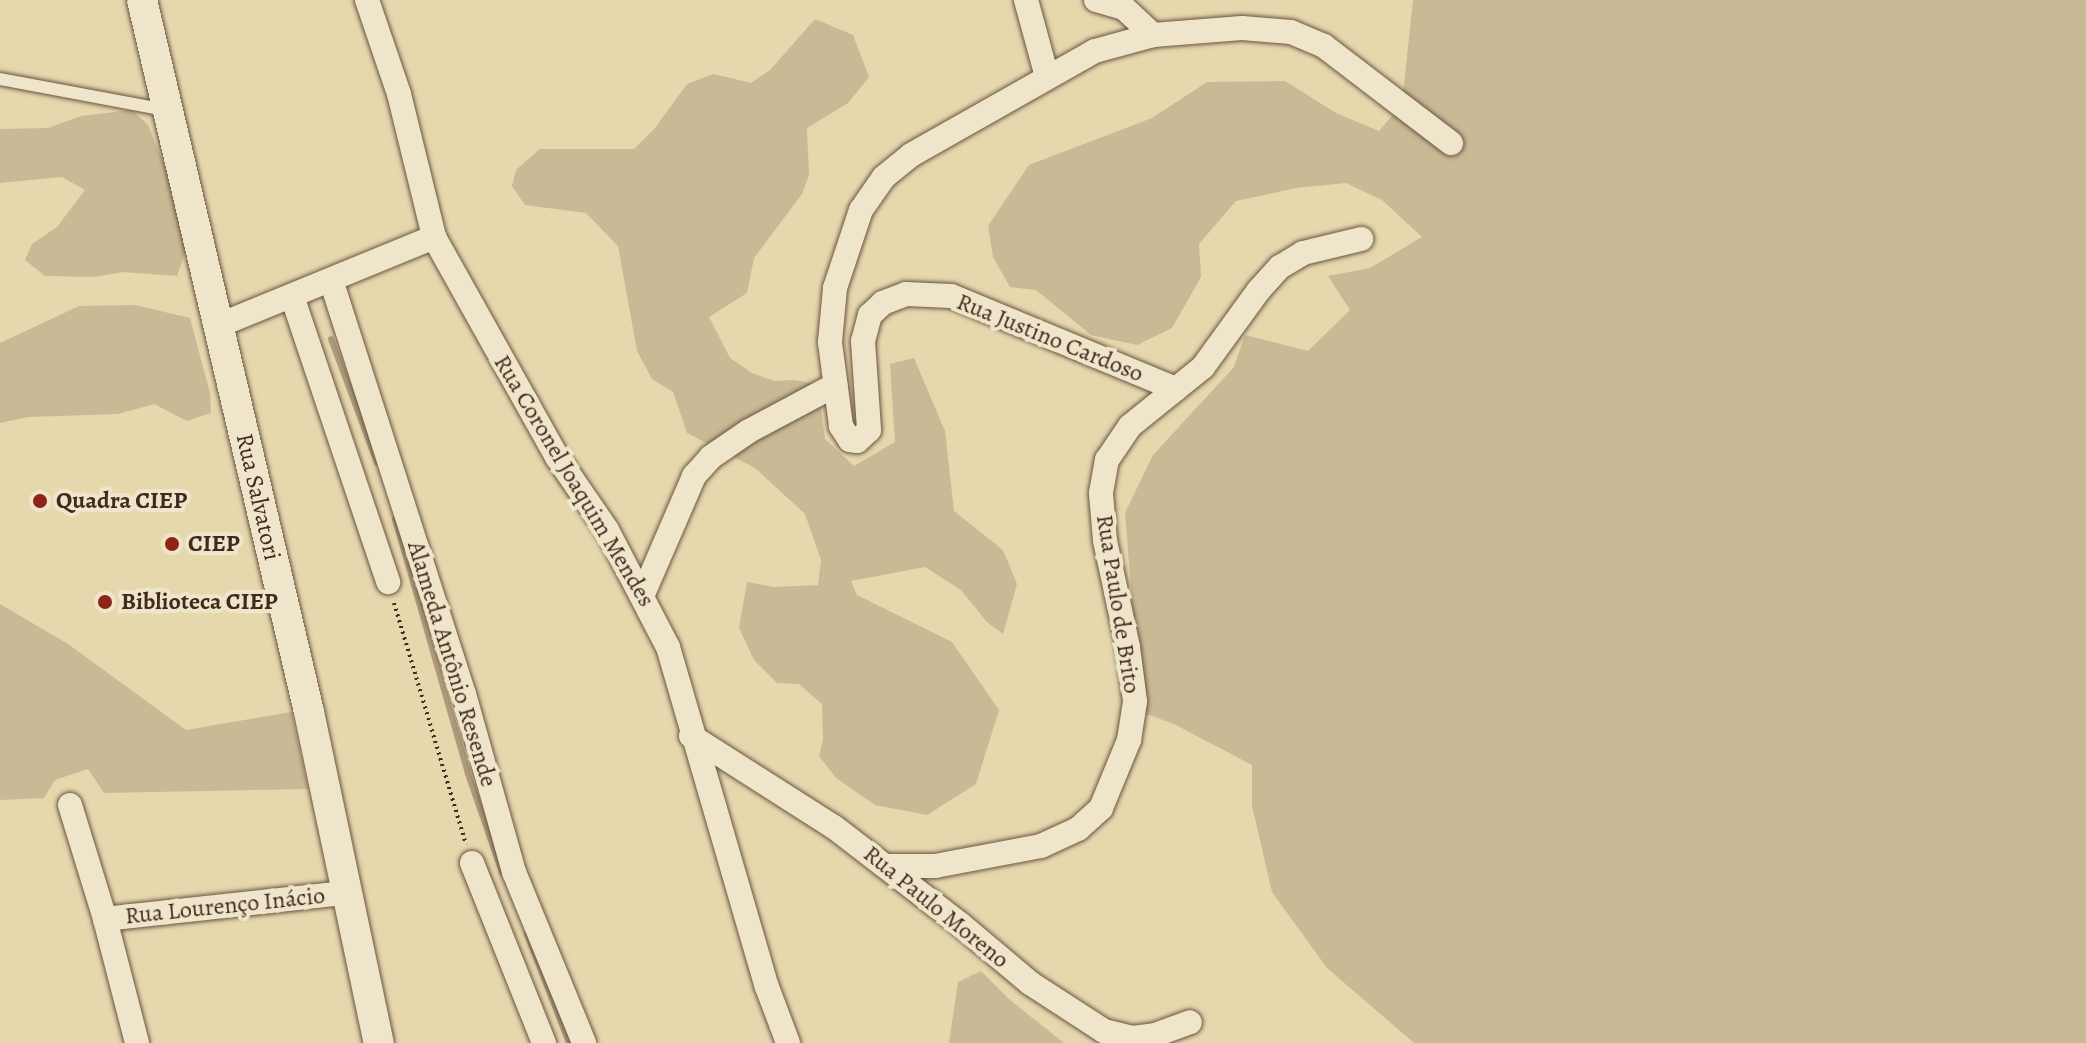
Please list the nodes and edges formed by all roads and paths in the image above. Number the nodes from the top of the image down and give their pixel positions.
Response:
1 (142, 0) edge
2 (367, 0) edge
3 (1026, 0) edge
4 (1096, 0) edge
5 (1153, 35) junction
6 (1047, 77) junction
7 (0, 79) edge
8 (169, 111) junction
9 (1451, 143) dead end
10 (434, 237) junction
11 (1361, 239) dead end
12 (331, 280) junction
13 (292, 296) junction
14 (217, 326) junction
15 (835, 385) junction
16 (1176, 389) junction
17 (388, 582) joint
18 (643, 594) junction
19 (691, 736) junction
20 (70, 805) dead end
21 (472, 863) joint
22 (888, 866) junction
23 (345, 893) junction
24 (105, 919) junction
25 (1190, 1022) dead end
26 (137, 1043) edge
27 (379, 1043) edge
28 (544, 1043) edge
29 (584, 1043) edge
30 (788, 1043) edge

1 - 8 street, Rua Salvatori
2 - 10 street, Rua Coronel Joaquim Mendes
3 - 6 street
4 - 5 street
5 - 6 street
5 - 9 street
6 - 15 street
7 - 8 lane
8 - 14 street, Rua Salvatori
10 - 12 street
10 - 18 street, Rua Coronel Joaquim Mendes
11 - 16 street, Rua Paulo de Brito
12 - 13 street
12 - 29 street, Alameda Antônio Resende
13 - 14 street
13 - 17 street, Alameda Antônio Resende
14 - 23 street, Rua Salvatori
15 - 16 street, Rua Justino Cardoso
15 - 18 street
16 - 22 street, Rua Paulo de Brito
17 - 21 path, Alameda Antônio Resende
18 - 19 street, Rua Coronel Joaquim Mendes
19 - 22 street, Rua Paulo Moreno
19 - 30 street, Rua Coronel Joaquim Mendes
20 - 24 street
21 - 28 street
22 - 25 street, Rua Paulo Moreno
23 - 24 street, Rua Lourenço Inácio
23 - 27 street, Rua Salvatori
24 - 26 street

